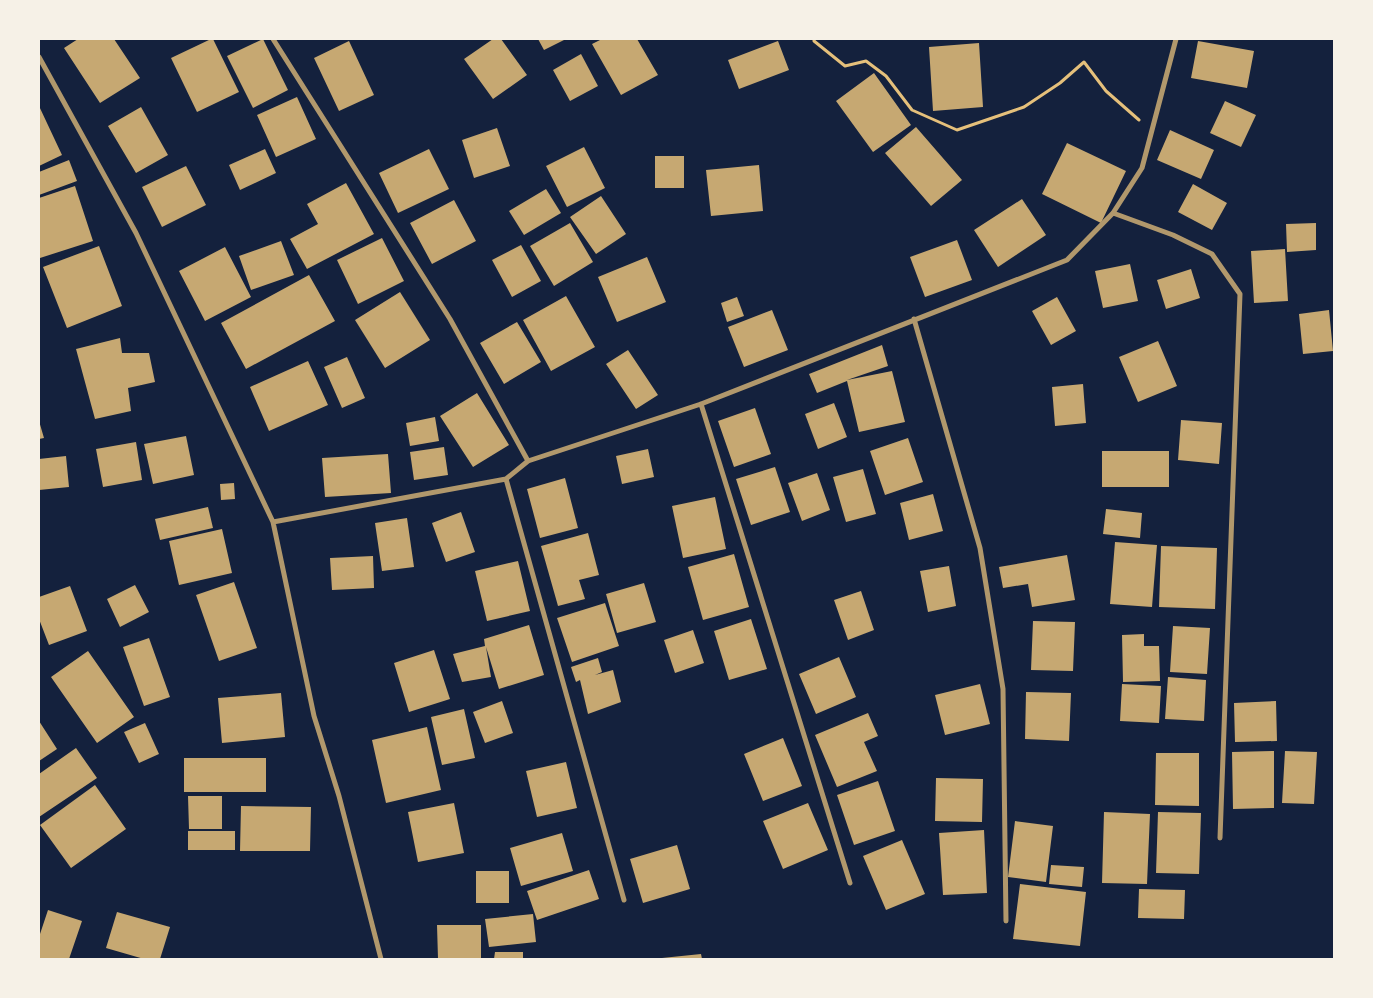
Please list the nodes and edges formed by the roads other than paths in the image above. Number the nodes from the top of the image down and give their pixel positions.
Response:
1 (273, 39) edge
2 (1176, 39) edge
3 (39, 57) edge
4 (1113, 213) junction
5 (914, 320) junction
6 (701, 404) junction
7 (528, 461) junction
8 (506, 479) junction
9 (273, 522) junction
10 (1220, 838) dead end
11 (850, 883) dead end
12 (624, 900) dead end
13 (1006, 921) dead end
14 (381, 959) edge

1 - 7 street
2 - 4 street
3 - 9 street
4 - 5 street
4 - 10 street
5 - 6 street
5 - 13 street
6 - 7 street
6 - 11 street
7 - 8 street
8 - 9 street
8 - 12 street
9 - 14 street

